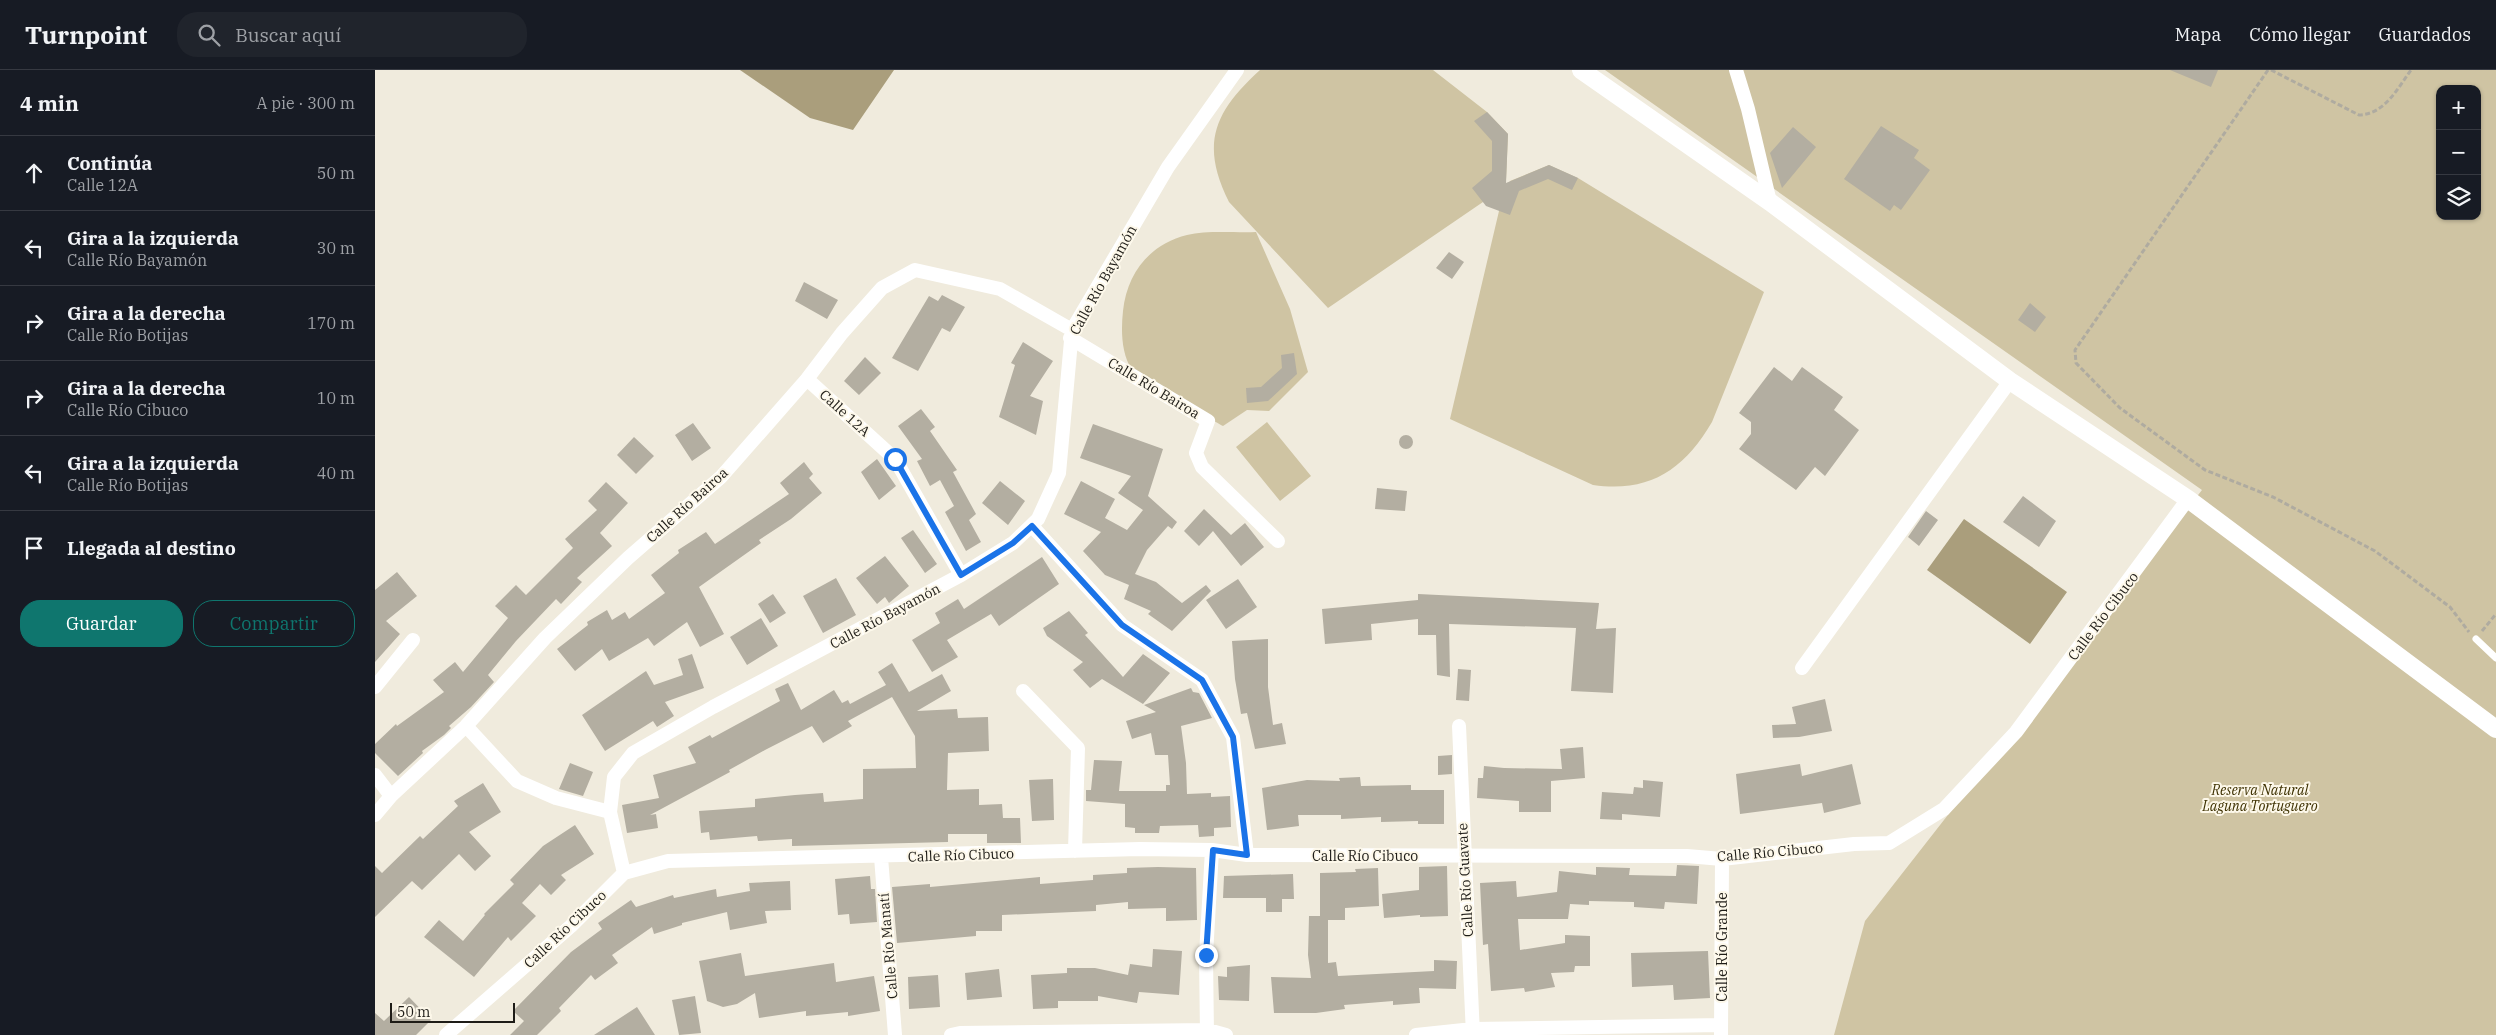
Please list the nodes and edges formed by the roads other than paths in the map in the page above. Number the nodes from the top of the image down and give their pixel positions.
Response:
1 (1237, 70) edge
2 (1581, 70) edge
3 (1736, 70) edge
4 (1769, 202) junction
5 (1071, 334) junction
6 (807, 379) junction
7 (2010, 380) junction
8 (2188, 499) junction
9 (1032, 526) junction
10 (1278, 541) dead end
11 (961, 575) junction
12 (2476, 639) road end
13 (413, 640) dead end
14 (2496, 658) edge
15 (1802, 668) dead end
16 (375, 688) edge
17 (1023, 691) dead end
18 (466, 726) junction
19 (1459, 726) dead end
20 (2496, 729) edge
21 (375, 775) edge
22 (391, 796) junction
23 (610, 812) junction
24 (375, 815) edge
25 (1213, 850) junction
26 (1075, 851) junction
27 (1247, 855) junction
28 (881, 857) junction
29 (1464, 857) junction
30 (1722, 859) junction
31 (623, 873) junction
32 (1721, 1030) edge
33 (1473, 1032) edge
34 (1208, 1033) edge
35 (446, 1035) edge
36 (895, 1035) edge
37 (951, 1035) edge
38 (1227, 1035) edge
39 (1416, 1035) edge

1 - 5 street, Calle Río Bayamón
2 - 4 street
3 - 4 street
4 - 7 street
5 - 6 street, Calle Río Bairoa
5 - 9 street, Calle Río Bayamón
5 - 10 street, Calle Río Bairoa
6 - 11 street, Calle 12A
6 - 18 street, Calle Río Bairoa
7 - 8 street
7 - 15 street
8 - 20 street
8 - 30 street, Calle Río Cibuco
9 - 11 street, Calle Río Bayamón
9 - 27 street
11 - 23 street, Calle Río Bayamón
12 - 14 lane
13 - 16 street
17 - 26 street
18 - 22 street, Calle Río Bairoa
18 - 23 street
19 - 29 street, Calle Río Guavate
21 - 22 street
22 - 24 street, Calle Río Bairoa
23 - 31 street, Calle Río Bayamón
25 - 26 street, Calle Río Cibuco
25 - 27 street, Calle Río Cibuco
25 - 34 street
26 - 28 street, Calle Río Cibuco
27 - 29 street, Calle Río Cibuco
28 - 31 street, Calle Río Cibuco
28 - 36 street, Calle Río Manatí
29 - 30 street, Calle Río Cibuco
29 - 33 street, Calle Río Guavate
30 - 32 street, Calle Río Grande
31 - 35 street, Calle Río Cibuco
32 - 33 street
33 - 39 street
34 - 37 street
34 - 38 street

